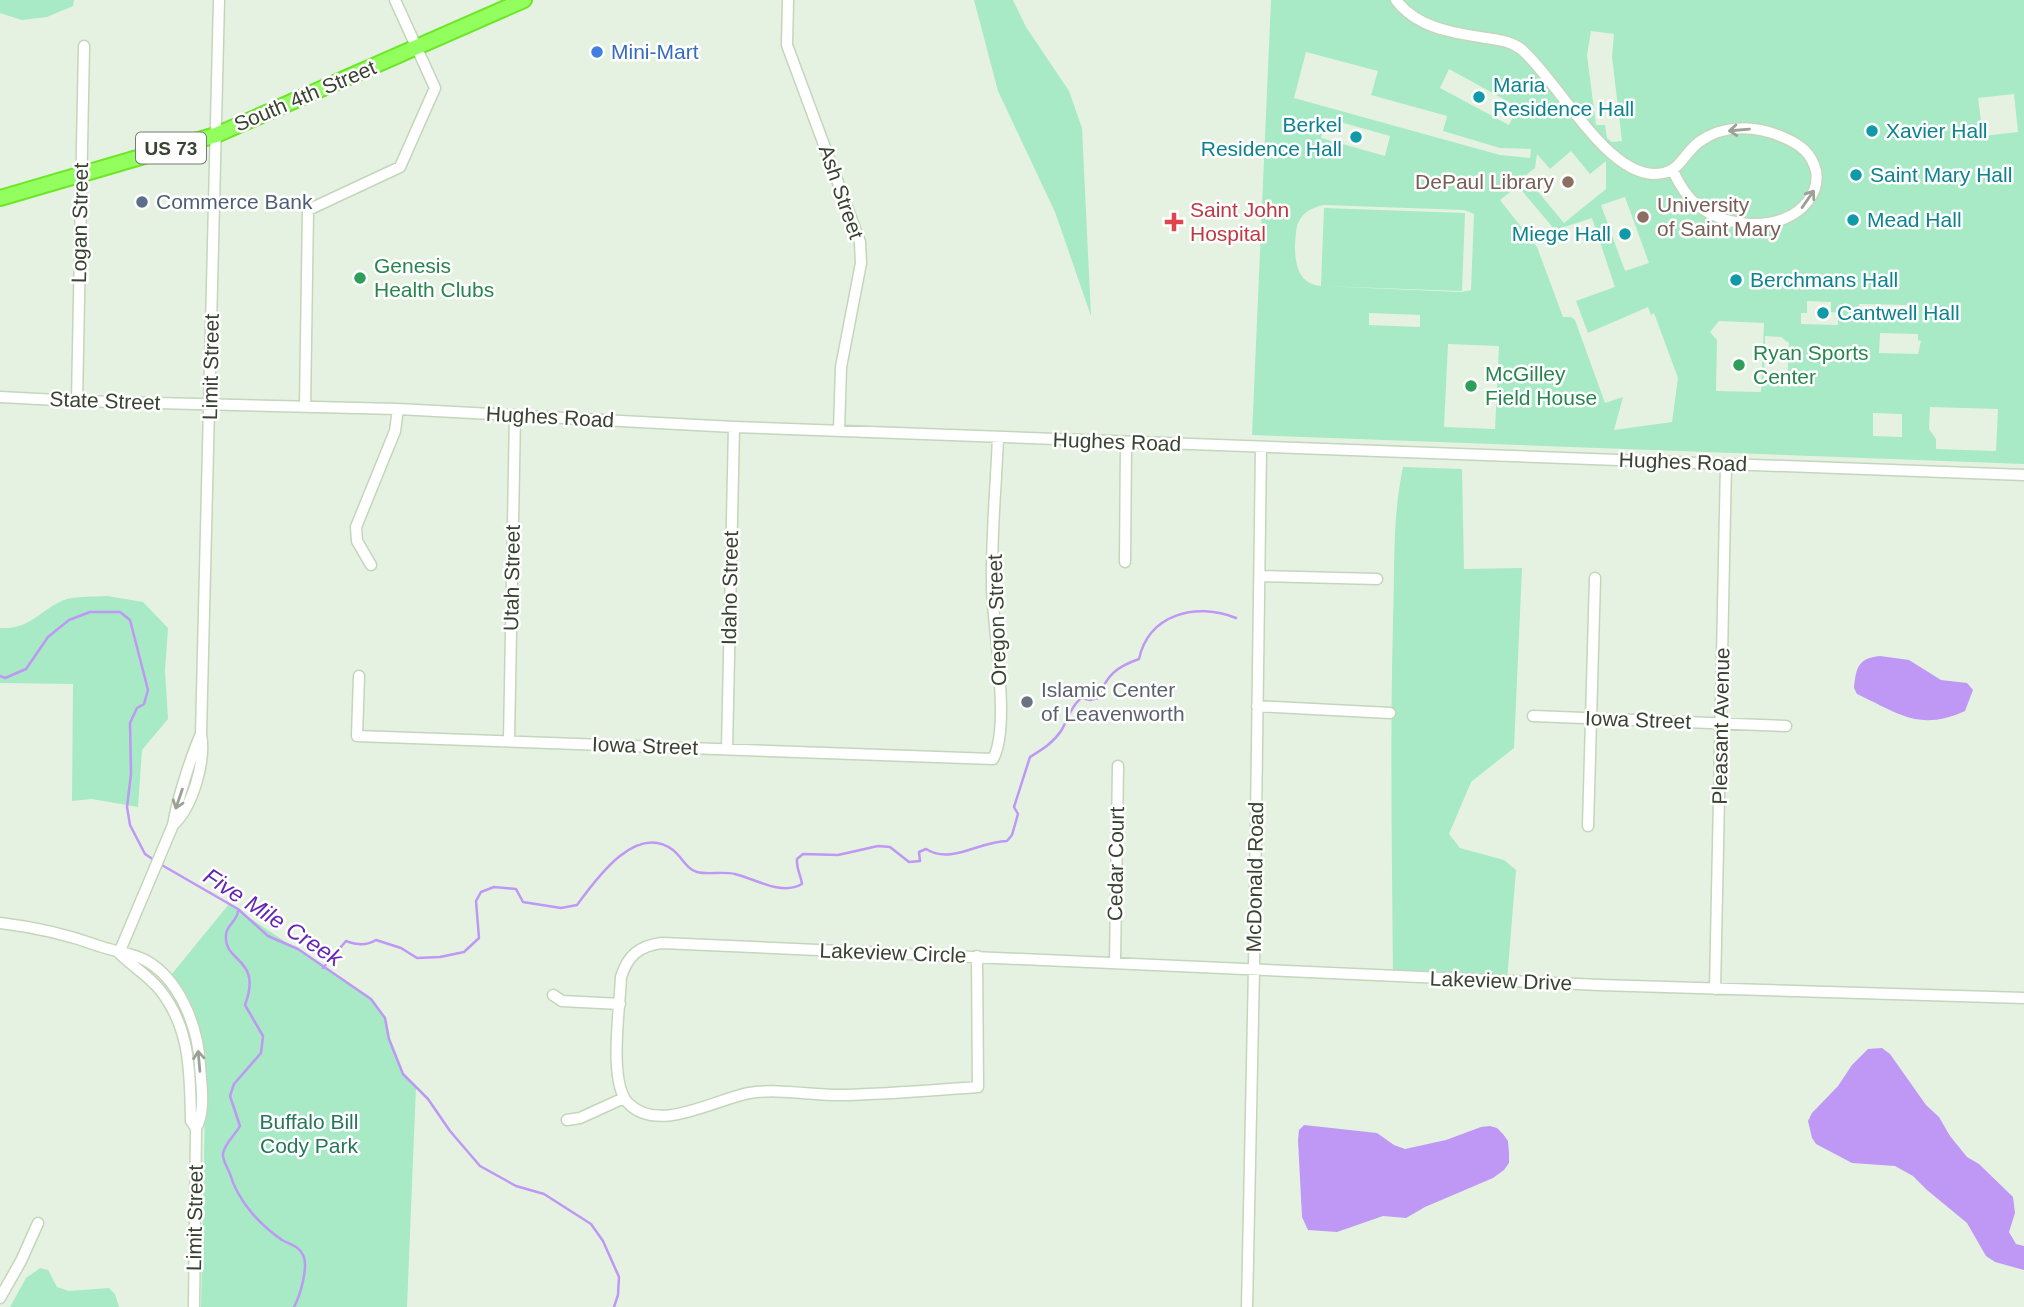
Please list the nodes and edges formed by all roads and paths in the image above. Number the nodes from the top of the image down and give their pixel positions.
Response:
1 (219, 0) edge
2 (395, 0) edge
3 (524, 0) edge
4 (788, 0) edge
5 (1396, 0) edge
6 (84, 46) dead end
7 (416, 48) junction
8 (215, 135) junction
9 (1673, 171) junction
10 (80, 176) junction
11 (0, 198) edge
12 (0, 397) edge
13 (77, 401) junction
14 (210, 403) junction
15 (305, 406) junction
16 (398, 409) junction
17 (515, 415) junction
18 (734, 427) junction
19 (839, 431) junction
20 (998, 437) junction
21 (1126, 442) junction
22 (1261, 447) junction
23 (1726, 464) junction
24 (2024, 475) edge
25 (1125, 562) dead end
26 (371, 565) dead end
27 (1261, 576) junction
28 (1595, 578) dead end
29 (1377, 579) dead end
30 (359, 676) dead end
31 (1257, 706) junction
32 (1390, 713) dead end
33 (1532, 716) dead end
34 (1591, 718) junction
35 (1721, 723) junction
36 (1786, 726) dead end
37 (509, 740) junction
38 (727, 749) junction
39 (993, 759) joint
40 (1118, 765) dead end
41 (1588, 826) dead end
42 (0, 923) edge
43 (119, 953) junction
44 (977, 956) junction
45 (1115, 962) junction
46 (1254, 968) junction
47 (1715, 989) junction
48 (553, 995) dead end
49 (2024, 998) edge
50 (620, 1004) junction
51 (624, 1098) junction
52 (567, 1119) dead end
53 (38, 1223) dead end
54 (0, 1298) edge
55 (194, 1307) edge
56 (1247, 1307) edge

1 - 8 street, Limit Street
2 - 7 street
3 - 7 highway, South 4th Street / US 73
4 - 19 street, Ash Street
5 - 9 street
6 - 10 street, Logan Street
7 - 8 highway, South 4th Street / US 73
7 - 15 street
8 - 10 highway, South 4th Street / US 73
8 - 14 street, Limit Street
9 -> 9 street
10 - 11 highway, South 4th Street / US 73
10 - 13 street, Logan Street
12 - 13 street, State Street
13 - 14 street, State Street
14 - 15 street, Hughes Road
14 - 43 street, Limit Street
15 - 16 street, Hughes Road
16 - 17 street, Hughes Road
16 - 26 street
17 - 18 street, Hughes Road
17 - 37 street, Utah Street
18 - 19 street, Hughes Road
18 - 38 street, Idaho Street
19 - 20 street, Hughes Road
20 - 21 street, Hughes Road
20 - 39 street, Oregon Street
21 - 22 street, Hughes Road
21 - 25 street
22 - 23 street, Hughes Road
22 - 27 street, McDonald Road
23 - 24 street, Hughes Road
23 - 35 street, Pleasant Avenue
27 - 29 street
27 - 31 street, McDonald Road
28 - 34 street
30 - 37 street, Iowa Street
31 - 32 street
31 - 46 street, McDonald Road
33 - 34 street, Iowa Street
34 - 35 street, Iowa Street
34 - 41 street
35 - 36 street, Iowa Street
35 - 47 street, Pleasant Avenue
37 - 38 street, Iowa Street
38 - 39 street, Iowa Street
40 - 45 street, Cedar Court
42 - 43 street
43 - 55 street, Limit Street
44 - 45 street, Lakeview Drive
44 - 50 street, Lakeview Circle
44 - 51 street, Lakeview Circle
45 - 46 street, Lakeview Drive
46 - 47 street, Lakeview Drive
46 - 56 street, McDonald Road
47 - 49 street, Lakeview Drive
48 - 50 street
50 - 51 street, Lakeview Circle
51 - 52 street
53 - 54 street

